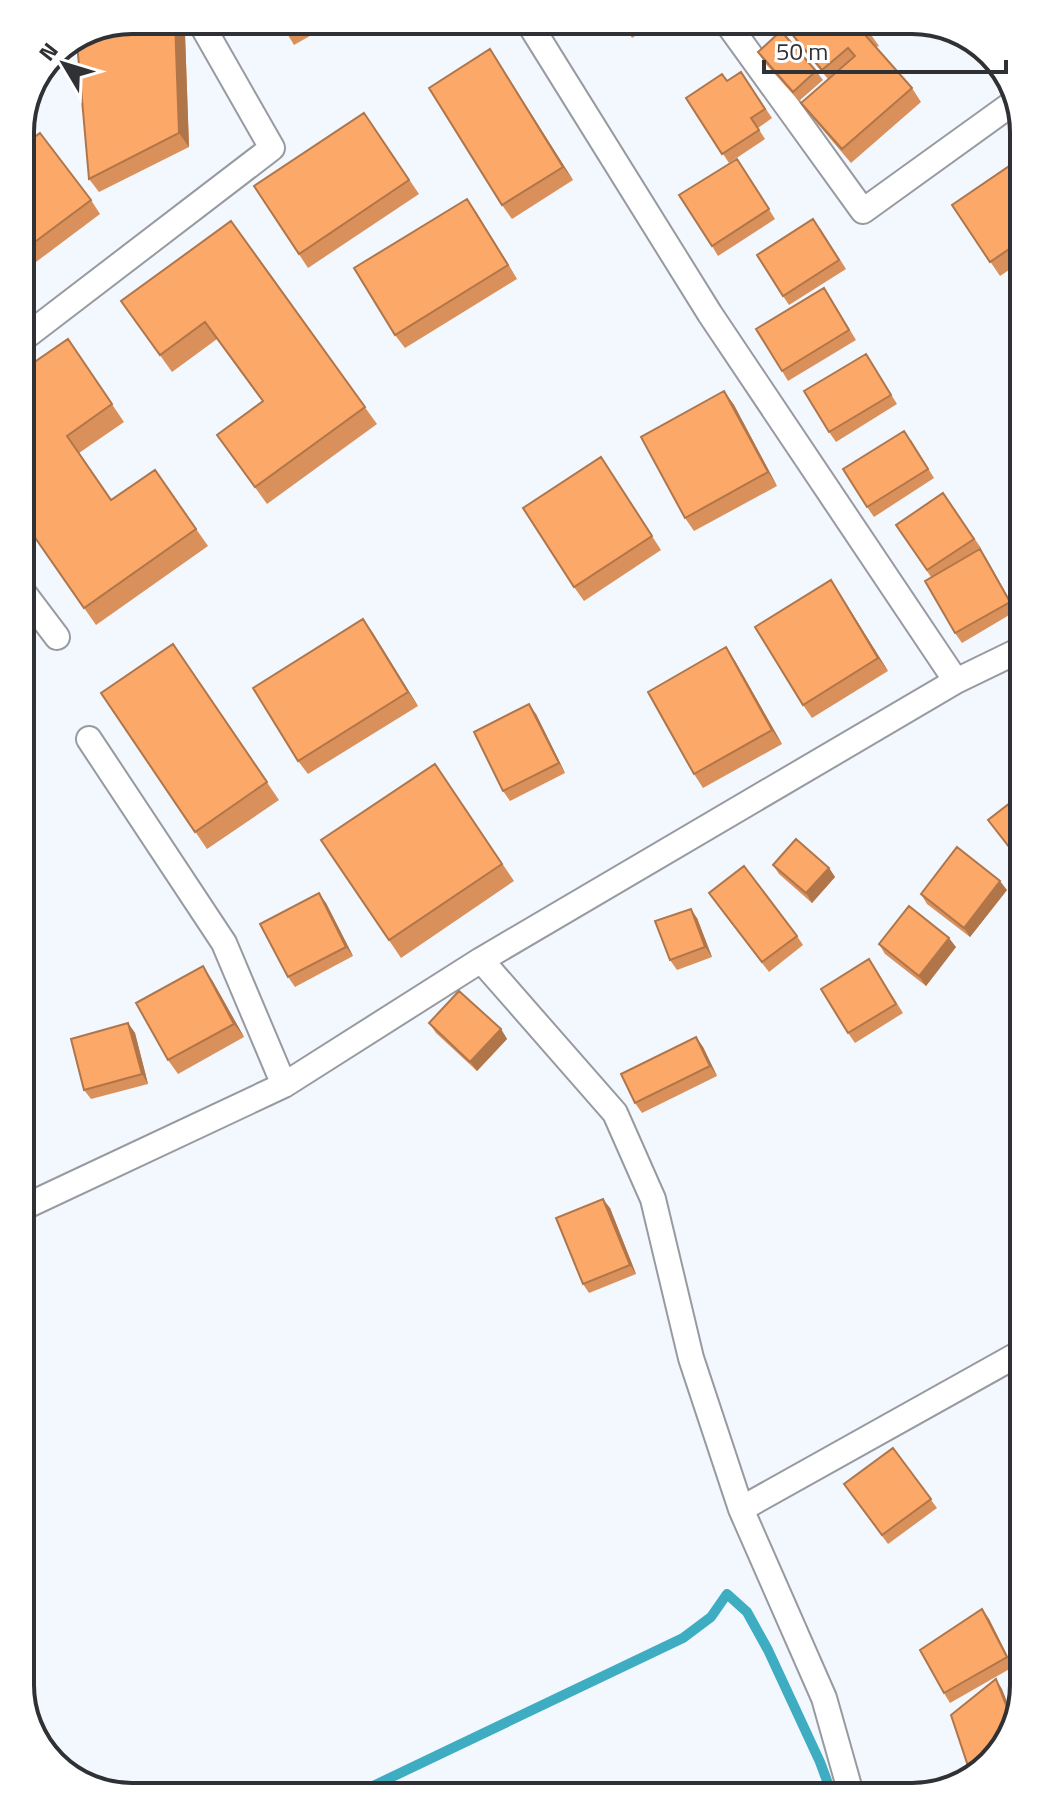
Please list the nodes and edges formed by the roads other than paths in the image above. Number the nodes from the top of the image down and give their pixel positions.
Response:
1 (207, 34) edge
2 (536, 34) edge
3 (735, 34) edge
4 (1007, 107) edge
5 (34, 330) edge
6 (34, 607) edge
7 (57, 637) dead end
8 (1010, 655) edge
9 (956, 681) junction
10 (89, 739) dead end
11 (481, 960) junction
12 (284, 1085) junction
13 (34, 1202) edge
14 (1010, 1359) edge
15 (741, 1509) junction
16 (848, 1783) edge

1 - 5 street
2 - 9 street
3 - 4 street
6 - 7 street
8 - 9 street
9 - 11 street
10 - 12 street
11 - 12 street
11 - 15 street
12 - 13 street
14 - 15 street
15 - 16 street

